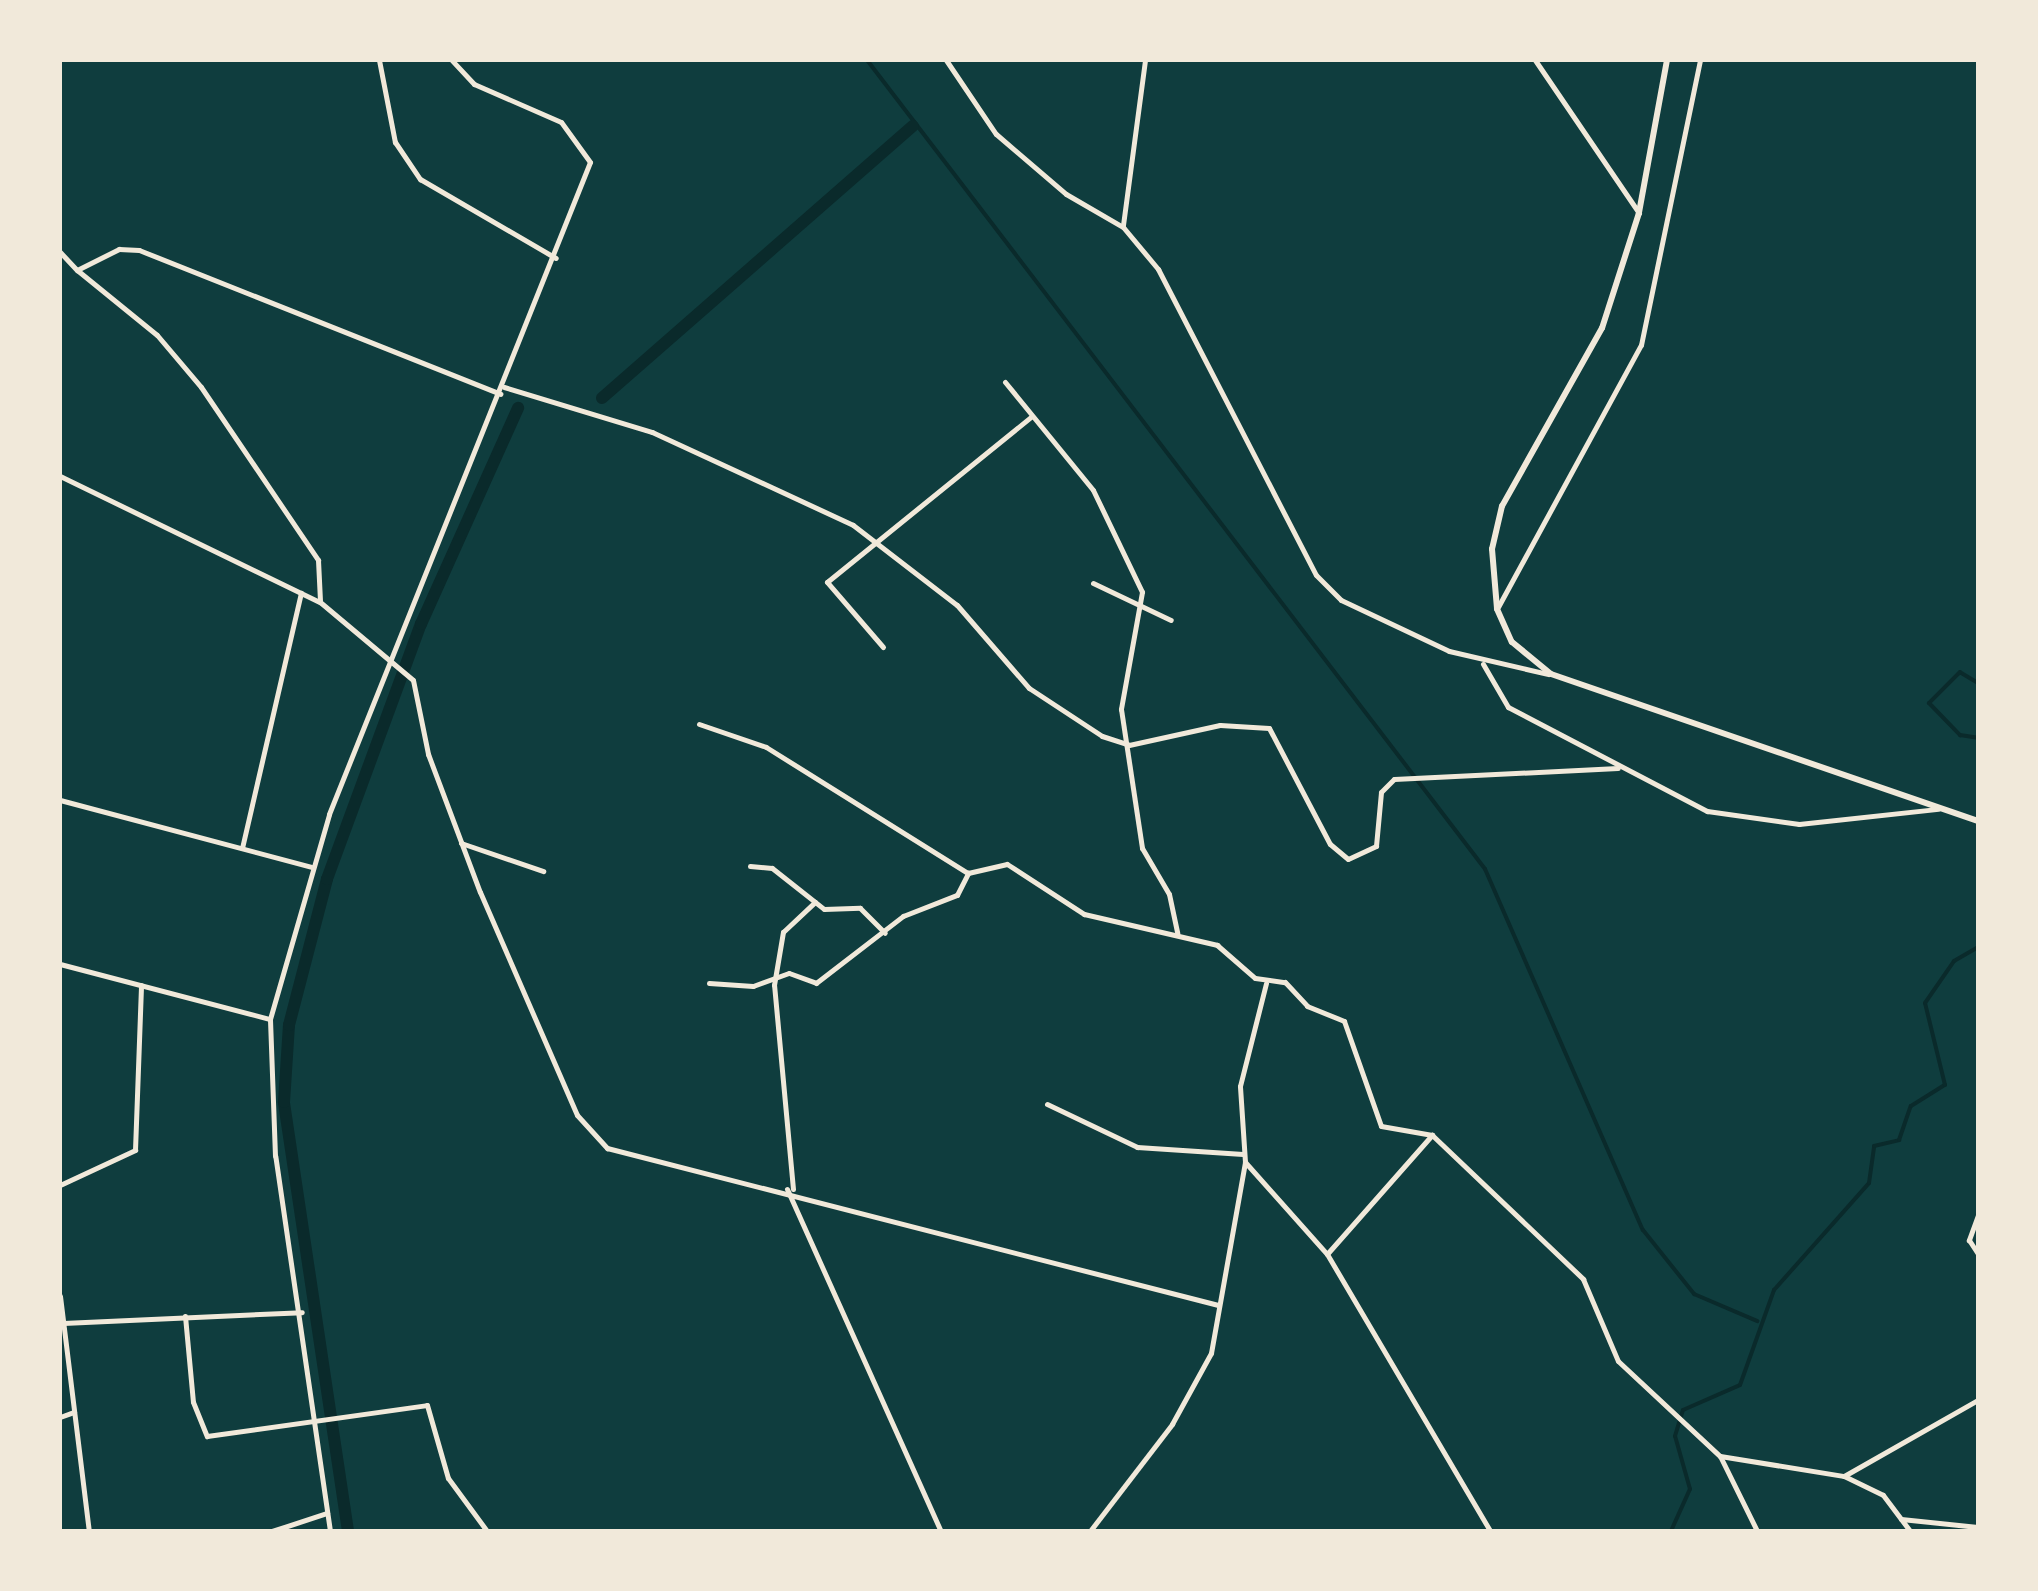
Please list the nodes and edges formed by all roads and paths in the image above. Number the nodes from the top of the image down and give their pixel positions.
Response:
1 (379, 60) edge
2 (452, 60) edge
3 (946, 60) edge
4 (1145, 60) edge
5 (1535, 60) edge
6 (1667, 60) edge
7 (1700, 60) edge
8 (1639, 214) junction
9 (1123, 227) junction
10 (60, 252) edge
11 (556, 258) junction
12 (76, 270) junction
13 (1006, 382) dead end
14 (502, 390) junction
15 (1031, 417) junction
16 (60, 476) edge
17 (876, 540) junction
18 (1094, 584) dead end
19 (301, 593) junction
20 (320, 602) junction
21 (1144, 607) junction
22 (1497, 610) junction
23 (1171, 620) dead end
24 (883, 648) dead end
25 (388, 658) junction
26 (1482, 662) junction
27 (1550, 674) junction
28 (699, 724) dead end
29 (1129, 745) junction
30 (1618, 768) junction
31 (60, 800) edge
32 (1938, 810) junction
33 (1978, 821) edge
34 (461, 843) junction
35 (242, 848) junction
36 (311, 866) junction
37 (750, 866) dead end
38 (543, 871) dead end
39 (968, 872) junction
40 (816, 902) junction
41 (1177, 933) junction
42 (885, 934) junction
43 (60, 964) edge
44 (776, 976) junction
45 (709, 983) dead end
46 (1266, 983) junction
47 (141, 984) junction
48 (270, 1019) junction
49 (1047, 1104) dead end
50 (1432, 1135) junction
51 (1244, 1158) junction
52 (60, 1184) edge
53 (790, 1189) junction
54 (1978, 1215) edge
55 (1328, 1254) junction
56 (1978, 1254) edge
57 (60, 1296) edge
58 (1218, 1305) junction
59 (302, 1312) junction
60 (184, 1316) junction
61 (64, 1322) junction
62 (1978, 1400) edge
63 (74, 1412) junction
64 (60, 1417) edge
65 (316, 1421) junction
66 (1720, 1456) junction
67 (1844, 1476) junction
68 (327, 1513) junction
69 (1900, 1519) junction
70 (1978, 1527) edge
71 (89, 1531) edge
72 (272, 1531) edge
73 (330, 1531) edge
74 (487, 1531) edge
75 (941, 1531) edge
76 (1090, 1531) edge
77 (1490, 1531) edge
78 (1757, 1531) edge
79 (1910, 1531) edge

1 - 11 street
2 - 11 street
3 - 9 street
4 - 9 street
5 - 8 street
6 - 8 main road
7 - 22 street
8 - 22 main road
9 - 26 street
10 - 12 street
11 - 14 street
12 - 14 street
12 - 20 street
13 - 15 street
14 - 17 street
14 - 25 street
15 - 17 street
15 - 21 street
16 - 19 street
17 - 24 street
17 - 29 street
18 - 21 street
19 - 20 street
19 - 35 street
20 - 25 street
21 - 23 street
21 - 29 street
22 - 27 main road
25 - 34 street
25 - 36 street
26 - 27 street
26 - 30 street
27 - 32 main road
28 - 39 street
29 - 30 street
29 - 41 street
30 - 32 street
31 - 35 street
32 - 33 main road
34 - 38 street
34 - 53 street
35 - 36 street
36 - 48 street
37 - 40 street
39 - 41 street
39 - 42 street
40 - 42 street
40 - 44 street
41 - 46 street
42 - 44 street
43 - 47 street
44 - 45 street
44 - 53 street
46 - 50 street
46 - 51 street
47 - 48 street
47 - 52 street
48 - 59 street
49 - 51 street
50 - 55 street
50 - 66 street
51 - 55 street
51 - 58 street
53 - 58 street
53 - 75 street
54 - 56 street
55 - 77 street
57 - 61 street
58 - 76 street
59 - 60 street
59 - 65 street
60 - 61 street
60 - 65 street
61 - 63 street
62 - 67 street
63 - 64 street
63 - 71 street
65 - 68 street
65 - 74 street
66 - 67 street
66 - 78 street
67 - 69 street
68 - 72 street
68 - 73 street
69 - 70 street
69 - 79 street

